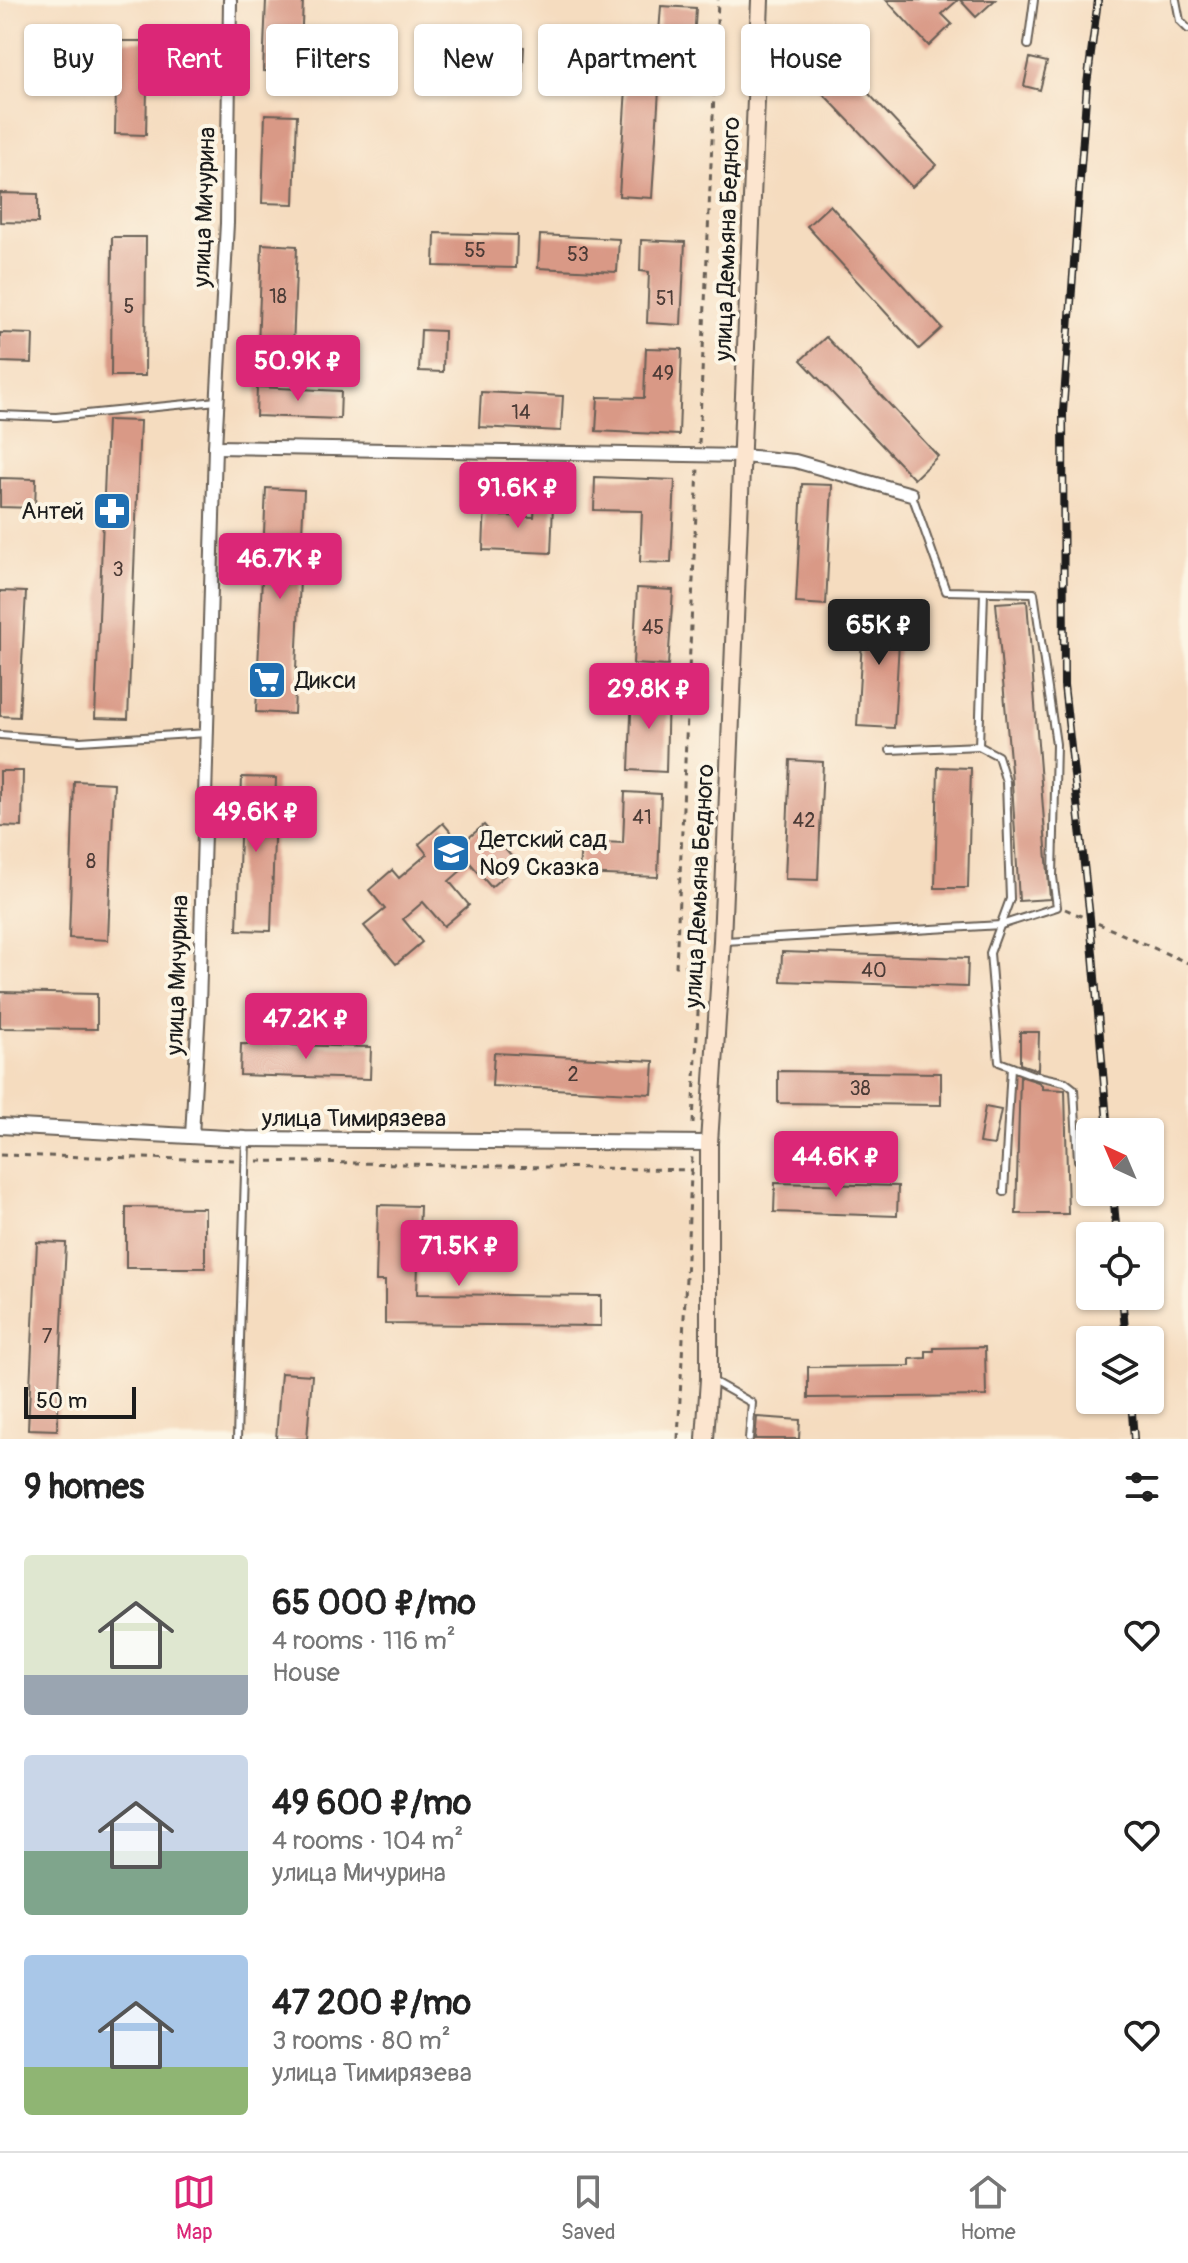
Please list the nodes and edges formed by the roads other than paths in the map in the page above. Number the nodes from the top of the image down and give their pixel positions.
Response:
1 (230, 0) edge
2 (760, 0) edge
3 (1034, 0) edge
4 (1176, 0) edge
5 (1188, 29) edge
6 (1028, 45) dead end
7 (217, 401) junction
8 (0, 415) edge
9 (215, 447) junction
10 (743, 456) junction
11 (911, 494) joint
12 (984, 592) junction
13 (207, 733) junction
14 (0, 735) edge
15 (979, 746) junction
16 (890, 750) dead end
17 (1001, 925) junction
18 (722, 941) junction
19 (1011, 1067) junction
20 (1076, 1124) edge
21 (0, 1126) edge
22 (192, 1136) junction
23 (246, 1139) junction
24 (701, 1143) junction
25 (1004, 1192) dead end
26 (709, 1379) junction
27 (237, 1439) edge
28 (705, 1439) edge
29 (749, 1439) edge

1 - 7 street, улица Мичурина
2 - 10 main road, улица Демьяна Бедного
3 - 6 lane
4 - 5 lane
7 - 8 lane
7 - 9 street, улица Мичурина
9 - 10 street
9 - 13 street, улица Мичурина
10 - 11 street
10 - 18 main road, улица Демьяна Бедного
11 - 12 lane
12 - 15 lane
12 - 17 lane
13 - 14 lane
13 - 22 street, улица Мичурина
15 - 16 lane
15 - 17 lane
17 - 18 lane
17 - 19 lane
18 - 24 main road, улица Демьяна Бедного
19 - 20 lane
19 - 25 lane
21 - 22 street, улица Тимирязева
22 - 23 street, улица Тимирязева
23 - 24 street, улица Тимирязева
23 - 27 lane
24 - 26 main road, улица Демьяна Бедного
26 - 28 main road, улица Демьяна Бедного
26 - 29 lane

